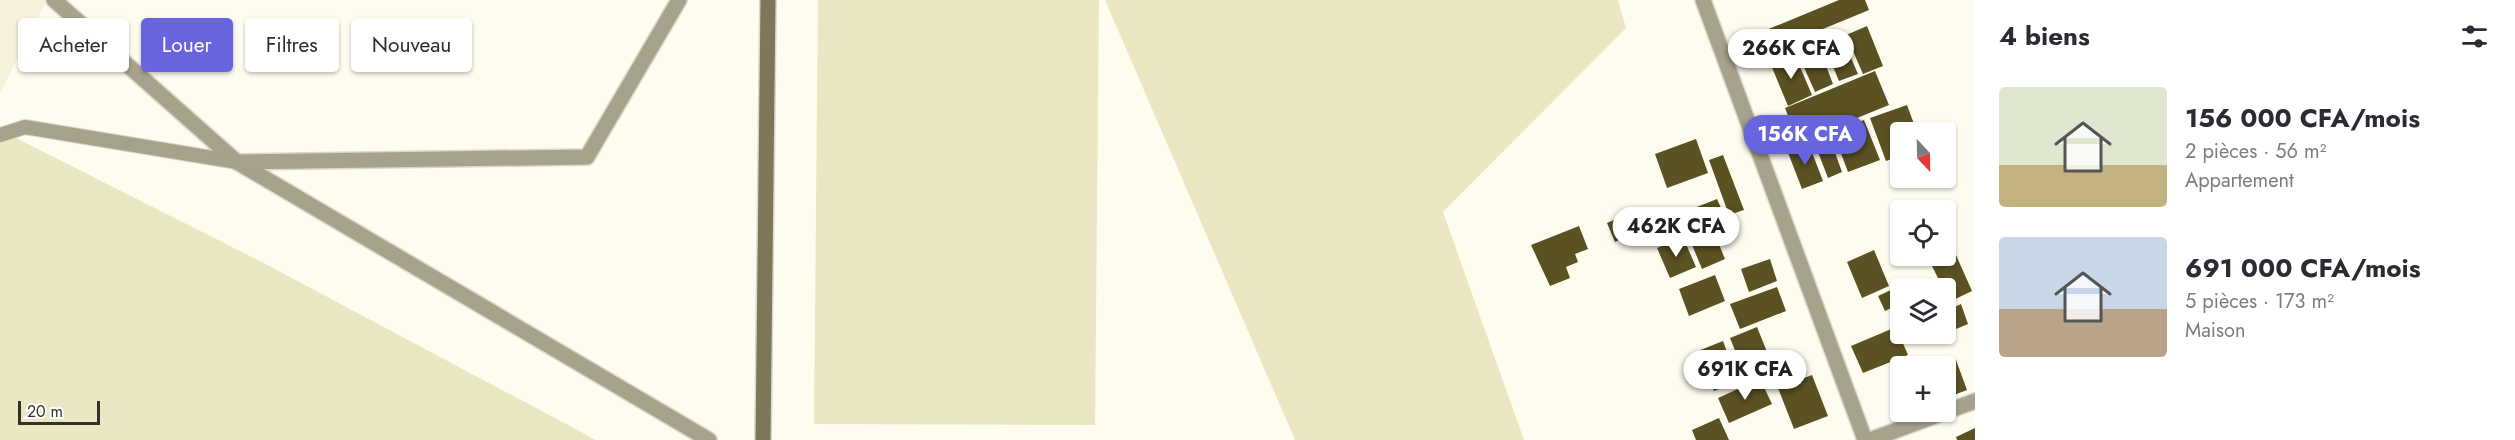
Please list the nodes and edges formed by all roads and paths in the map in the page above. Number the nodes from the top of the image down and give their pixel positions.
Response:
1 (54, 0) edge
2 (679, 0) edge
3 (768, 0) edge
4 (1703, 0) edge
5 (0, 135) edge
6 (237, 162) junction
7 (1975, 401) edge
8 (709, 440) edge
9 (763, 440) edge
10 (1865, 440) edge
11 (1870, 440) edge

1 - 6 street
2 - 6 street
3 - 9 street
4 - 10 street
5 - 6 lane
6 - 8 street
7 - 11 street

